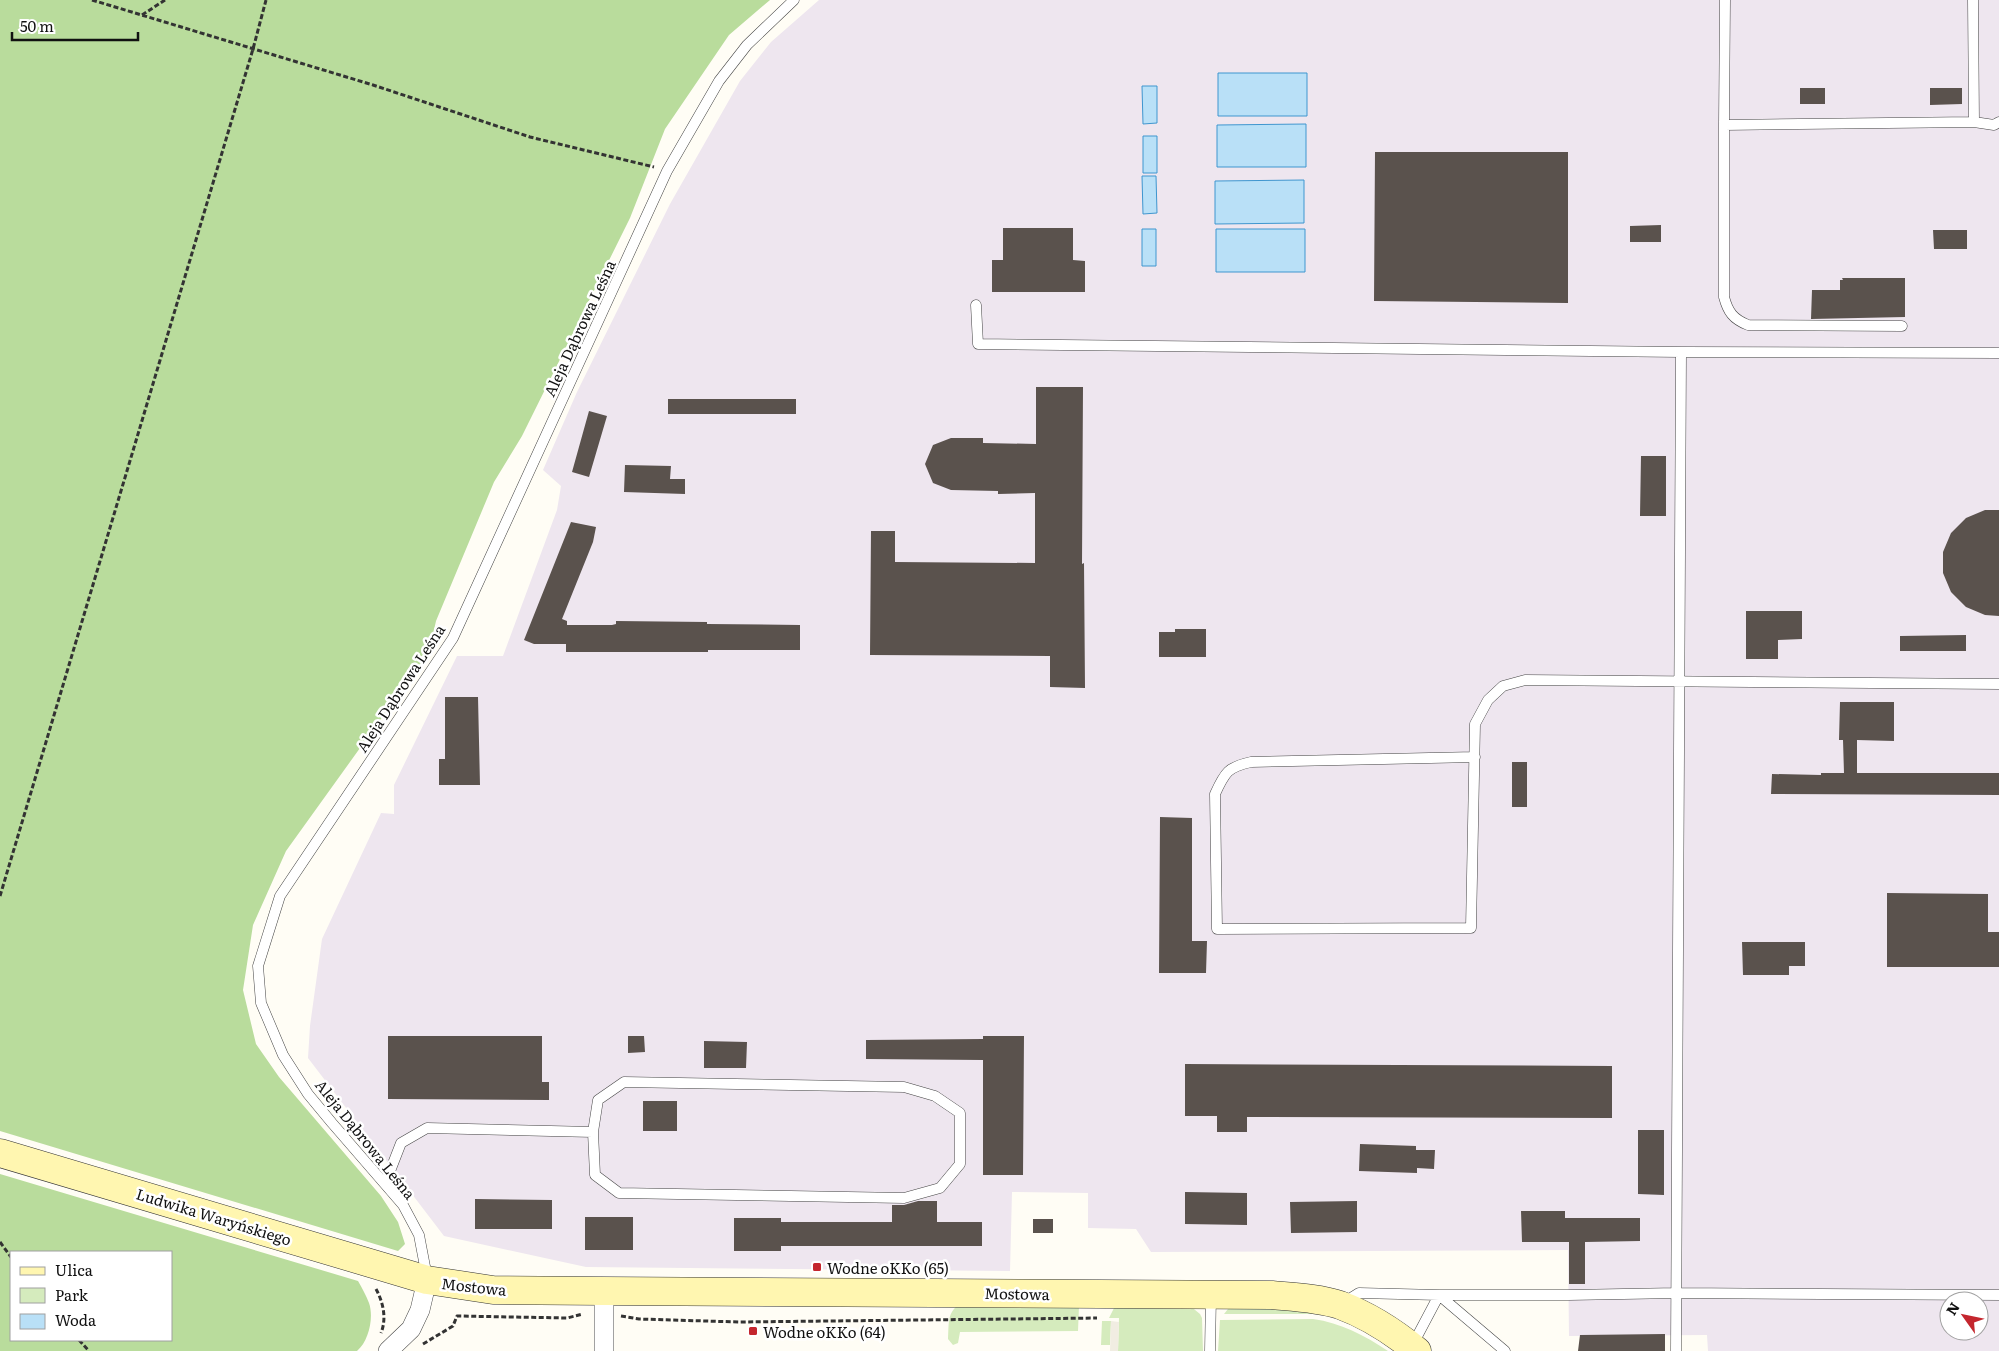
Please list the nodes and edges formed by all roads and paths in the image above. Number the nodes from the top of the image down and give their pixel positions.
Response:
1 (92, 0) edge
2 (165, 0) edge
3 (266, 0) edge
4 (794, 0) edge
5 (1725, 0) edge
6 (1973, 0) edge
7 (141, 15) junction
8 (253, 49) junction
9 (1974, 122) junction
10 (1999, 122) edge
11 (1724, 125) junction
12 (667, 171) junction
13 (976, 305) dead end
14 (1902, 326) dead end
15 (1681, 352) junction
16 (1999, 353) edge
17 (1679, 682) junction
18 (1999, 684) edge
19 (1475, 757) junction
20 (0, 896) edge
21 (592, 1132) junction
22 (0, 1152) edge
23 (385, 1184) junction
24 (0, 1242) edge
25 (10, 1256) edge
26 (427, 1280) junction
27 (1677, 1293) junction
28 (1211, 1294) junction
29 (1439, 1295) junction
30 (1999, 1295) edge
31 (604, 1302) junction
32 (383, 1305) dead end
33 (1340, 1305) junction
34 (939, 1319) dead end
35 (80, 1341) edge
36 (384, 1343) edge
37 (419, 1346) dead end
38 (1414, 1349) edge
39 (89, 1351) edge
40 (604, 1351) edge
41 (1210, 1351) edge
42 (1506, 1351) edge
43 (1676, 1351) edge

1 - 7 path
2 - 7 path
3 - 8 path
4 - 12 lane, Aleja Dąbrowa Leśna
5 - 11 lane
6 - 9 lane
7 - 8 path
8 - 12 path
8 - 20 path
9 - 10 lane
9 - 11 lane
11 - 14 lane
12 - 23 lane, Aleja Dąbrowa Leśna
13 - 15 lane
15 - 16 lane
15 - 17 lane
17 - 18 lane
17 - 19 lane
17 - 27 lane
19 - 19 lane
21 - 21 lane
21 - 23 lane
22 - 26 street, Ludwika Waryńskiego
23 - 26 lane, Aleja Dąbrowa Leśna
24 - 25 path
26 - 31 street, Mostowa
26 - 36 street, Mostowa
27 - 29 lane
27 - 30 lane
27 - 43 lane
28 - 31 street, Mostowa
28 - 33 street, Mostowa
28 - 41 lane
29 - 33 lane
29 - 38 lane
29 - 42 lane
31 - 34 path
31 - 37 path
31 - 40 street
32 - 36 path
33 - 38 street, Mostowa
35 - 39 path

